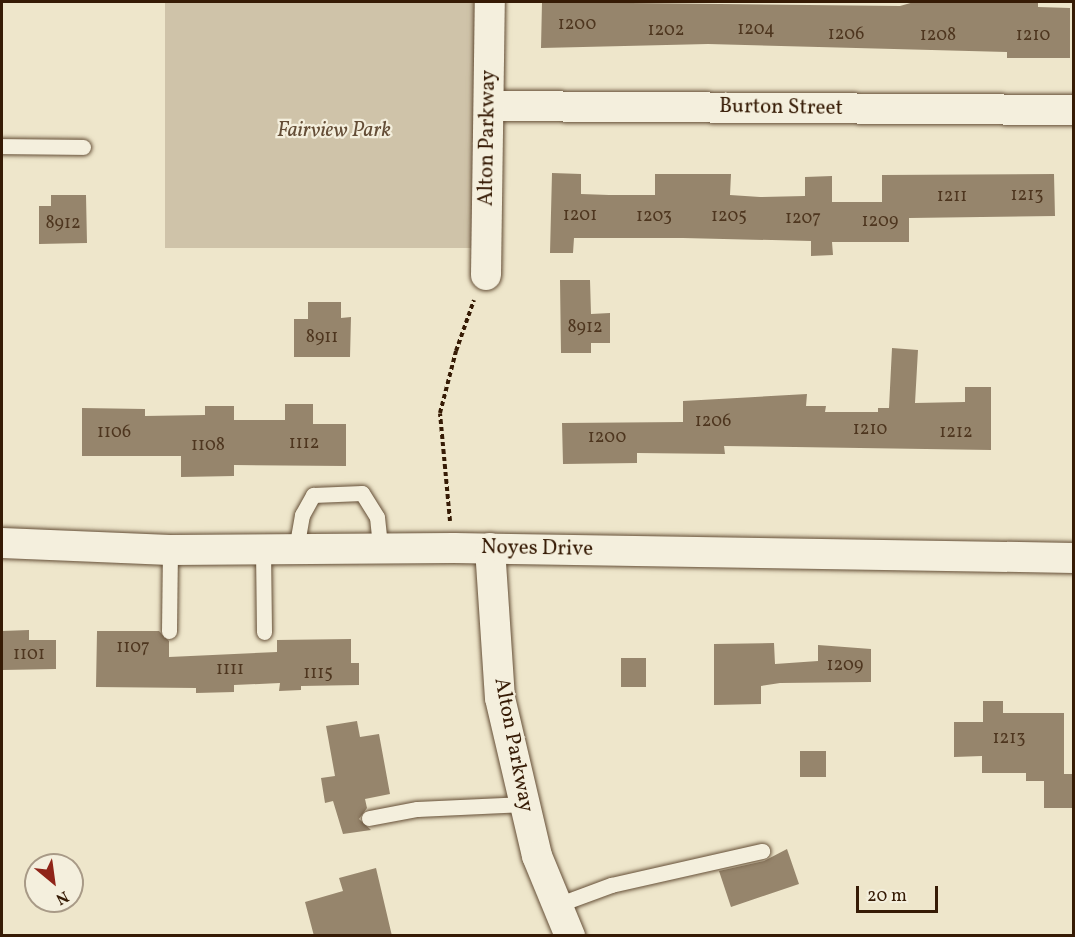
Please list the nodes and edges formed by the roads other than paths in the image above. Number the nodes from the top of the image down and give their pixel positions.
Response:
1 (490, 2) edge
2 (489, 106) junction
3 (1074, 110) edge
4 (2, 146) edge
5 (83, 147) dead end
6 (486, 275) road end
7 (2, 543) edge
8 (380, 548) junction
9 (490, 548) junction
10 (263, 549) junction
11 (296, 549) junction
12 (170, 550) junction
13 (1074, 558) edge
14 (170, 631) dead end
15 (264, 632) dead end
16 (525, 804) junction
17 (369, 818) dead end
18 (762, 851) dead end
19 (557, 905) junction
20 (570, 936) edge

1 - 2 street, Alton Parkway
2 - 3 street, Burton Street
2 - 6 street, Alton Parkway
4 - 5 lane
7 - 12 street, Noyes Drive
8 - 9 street, Noyes Drive
8 - 11 street, Noyes Drive
8 - 11 lane
9 - 13 street, Noyes Drive
9 - 16 street, Alton Parkway
10 - 11 street, Noyes Drive
10 - 12 street, Noyes Drive
10 - 15 lane
12 - 14 lane
16 - 17 lane
16 - 19 street, Alton Parkway
18 - 19 lane
19 - 20 street, Alton Parkway

